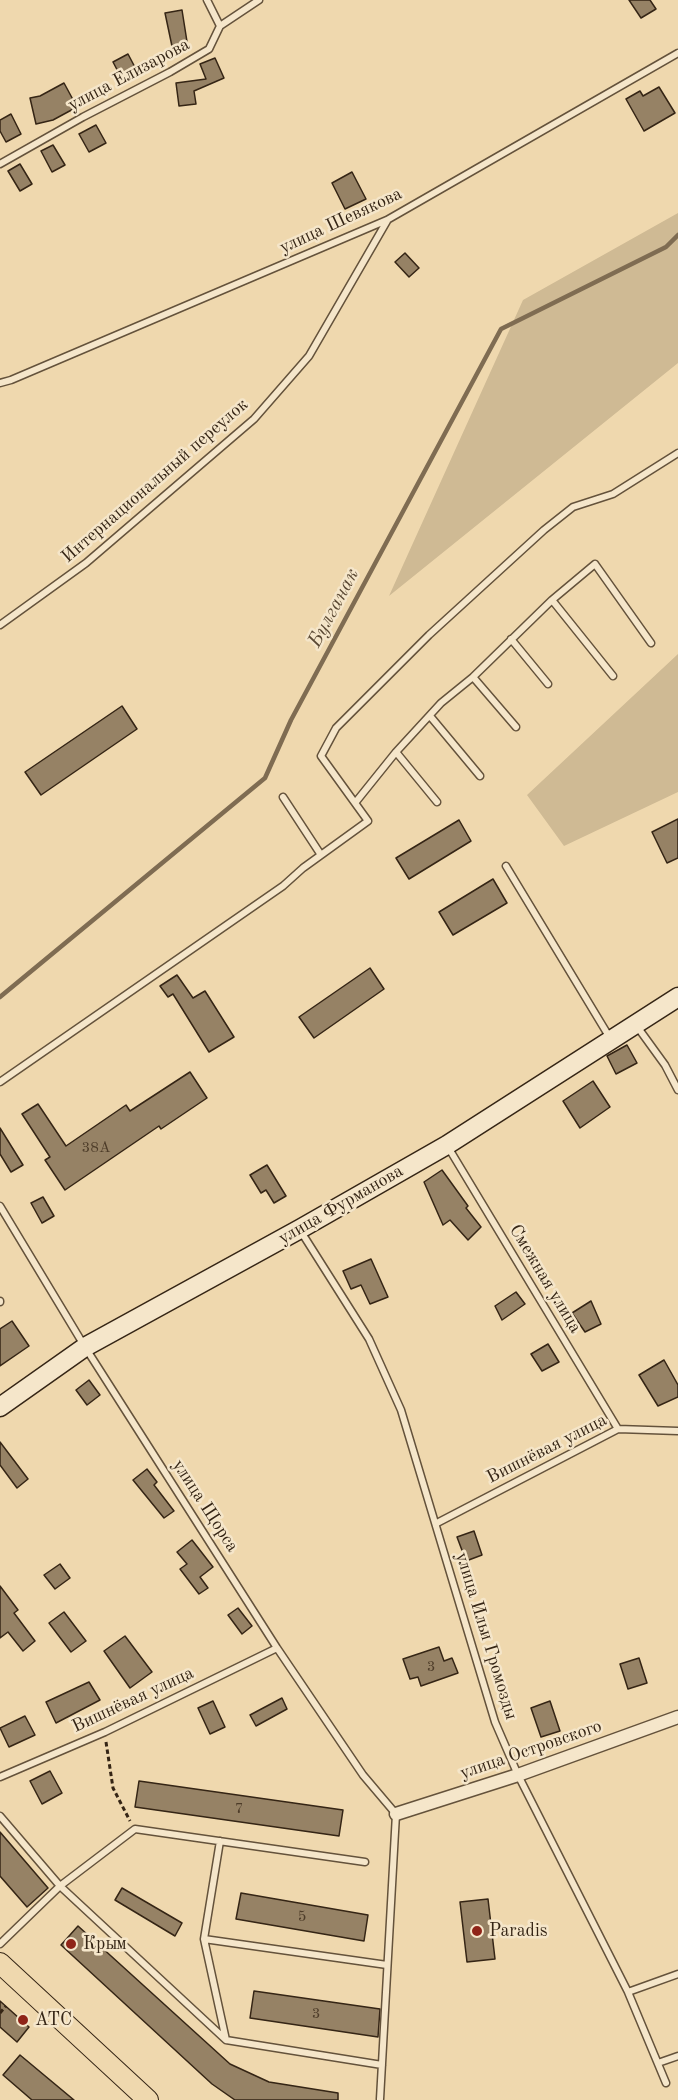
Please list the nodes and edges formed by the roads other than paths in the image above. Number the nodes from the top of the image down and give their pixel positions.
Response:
1 (207, 0) edge
2 (259, 0) edge
3 (220, 26) junction
4 (678, 53) edge
5 (0, 164) edge
6 (387, 220) junction
7 (0, 383) edge
8 (678, 453) edge
9 (552, 600) junction
10 (0, 625) edge
11 (511, 639) junction
12 (651, 643) dead end
13 (613, 676) dead end
14 (473, 677) junction
15 (548, 684) dead end
16 (430, 716) junction
17 (516, 727) dead end
18 (396, 752) junction
19 (480, 776) dead end
20 (283, 797) dead end
21 (437, 802) dead end
22 (355, 803) junction
23 (321, 855) junction
24 (506, 866) dead end
25 (678, 997) edge
26 (635, 1023) junction
27 (611, 1038) junction
28 (0, 1082) edge
29 (678, 1090) edge
30 (447, 1145) junction
31 (0, 1206) edge
32 (300, 1229) junction
33 (85, 1347) junction
34 (0, 1407) edge
35 (618, 1429) junction
36 (678, 1431) edge
37 (436, 1523) junction
38 (277, 1648) junction
39 (678, 1717) edge
40 (518, 1775) junction
41 (0, 1777) edge
42 (396, 1814) junction
43 (0, 1816) edge
44 (220, 1842) junction
45 (365, 1862) dead end
46 (60, 1886) junction
47 (204, 1939) junction
48 (0, 1944) edge
49 (0, 1963) edge
50 (387, 1965) junction
51 (678, 1974) edge
52 (628, 1992) junction
53 (226, 2040) junction
54 (678, 2056) edge
55 (658, 2063) junction
56 (382, 2065) junction
57 (666, 2083) dead end
58 (380, 2099) edge
59 (148, 2100) edge

1 - 3 lane
2 - 3 lane, улица Елизарова
3 - 5 lane, улица Елизарова
4 - 6 lane, улица Шевякова
6 - 7 lane, улица Шевякова
6 - 10 lane, Интернациональный переулок
8 - 22 lane
9 - 11 lane
9 - 12 lane
9 - 13 lane
11 - 14 lane
11 - 15 lane
14 - 16 lane
14 - 17 lane
16 - 18 lane
16 - 19 lane
18 - 21 lane
18 - 22 lane
20 - 23 lane
22 - 23 lane
23 - 28 lane
24 - 27 lane
25 - 26 main road, улица Фурманова
26 - 27 main road, улица Фурманова
26 - 29 lane
27 - 30 main road, улица Фурманова
30 - 32 main road, улица Фурманова
30 - 35 lane, Смежная улица
31 - 33 lane, улица Щорса
32 - 33 main road, улица Фурманова
32 - 37 lane, улица Ильи Громозды
33 - 34 main road, улица Фурманова
33 - 38 lane, улица Щорса
35 - 36 lane, Вишнёвая улица
35 - 37 lane, Вишнёвая улица
37 - 40 lane, улица Ильи Громозды
38 - 41 lane, Вишнёвая улица
38 - 42 lane, улица Щорса
39 - 40 street, улица Островского
40 - 42 street, улица Островского
40 - 52 lane, улица Ильи Громозды
42 - 50 lane
43 - 46 lane
44 - 45 lane
44 - 46 lane
44 - 47 lane
46 - 48 lane
46 - 53 lane
47 - 50 lane
47 - 53 lane
49 - 59 main road
50 - 56 lane
51 - 52 lane
52 - 55 lane, улица Ильи Громозды
53 - 56 lane
54 - 55 lane
55 - 57 lane, улица Ильи Громозды
56 - 58 lane

